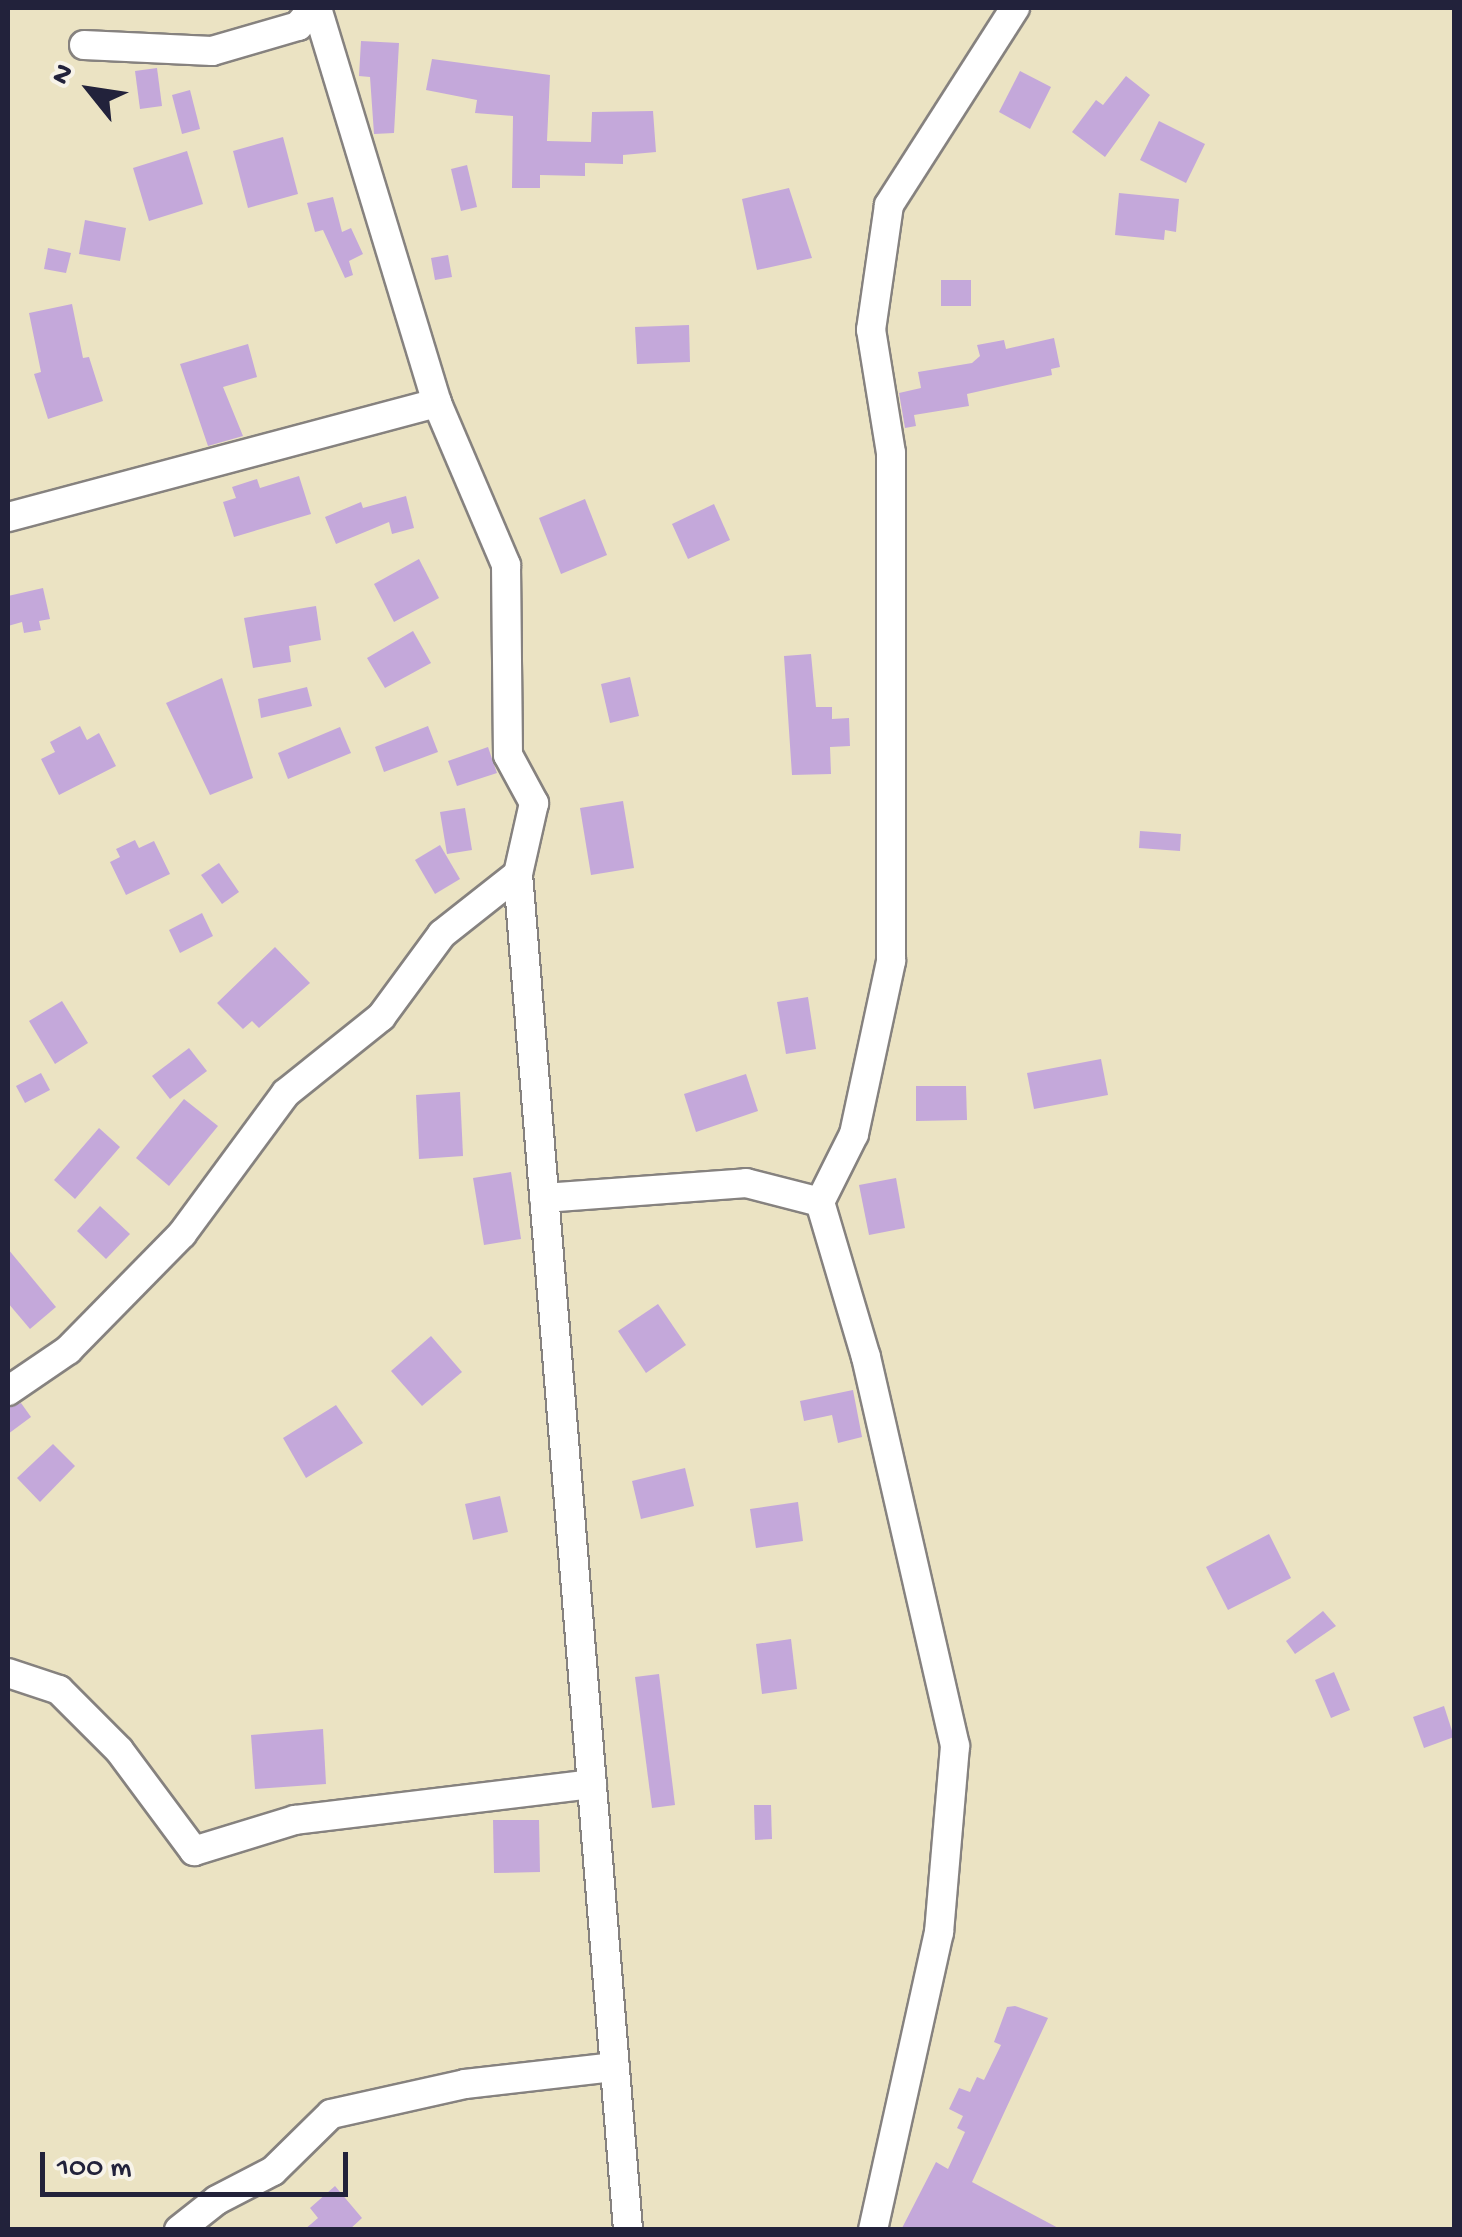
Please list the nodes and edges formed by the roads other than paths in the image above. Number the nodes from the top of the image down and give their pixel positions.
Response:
1 (315, 8) edge
2 (1015, 8) edge
3 (84, 45) dead end
4 (437, 403) junction
5 (8, 517) edge
6 (518, 874) junction
7 (544, 1198) junction
8 (820, 1202) junction
9 (8, 1391) edge
10 (8, 1673) edge
11 (592, 1784) junction
12 (615, 2067) junction
13 (179, 2230) edge
14 (628, 2230) edge
15 (874, 2230) edge

1 - 3 street
1 - 4 street
2 - 8 street
4 - 5 street
4 - 6 street
6 - 7 street
6 - 9 street
7 - 8 street
7 - 11 street
8 - 15 street
10 - 11 street
11 - 12 street
12 - 13 street
12 - 14 street

